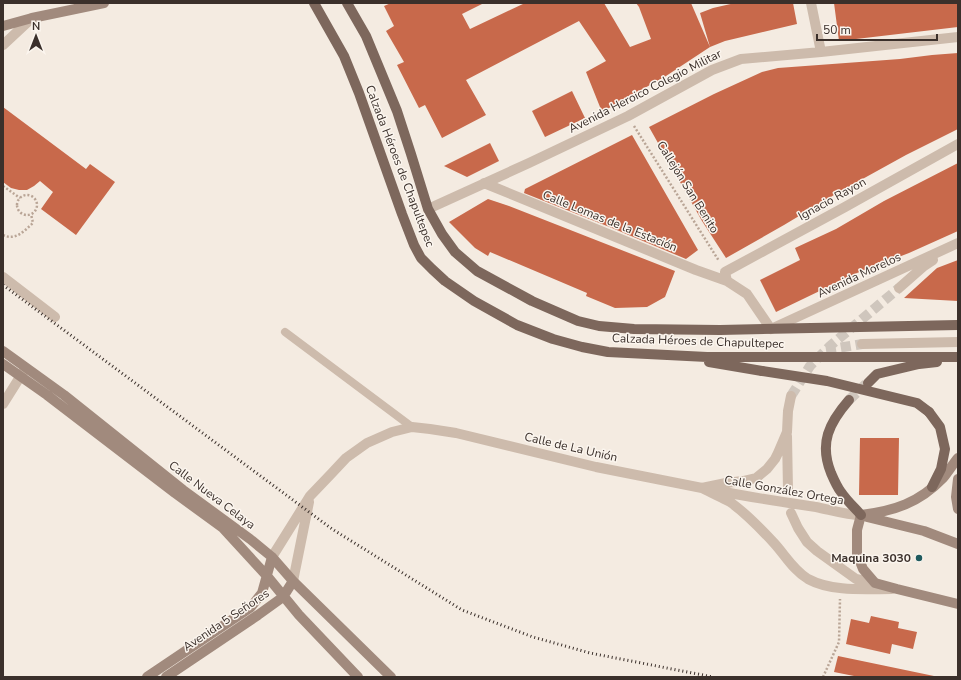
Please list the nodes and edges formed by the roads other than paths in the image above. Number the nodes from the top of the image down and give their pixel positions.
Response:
1 (104, 3) edge
2 (314, 3) edge
3 (347, 3) edge
4 (811, 3) edge
5 (32, 18) junction
6 (3, 26) edge
7 (958, 37) edge
8 (3, 45) edge
9 (821, 52) junction
10 (958, 144) edge
11 (484, 183) junction
12 (428, 209) junction
13 (958, 243) edge
14 (726, 276) junction
15 (3, 278) edge
16 (899, 288) tunnel mouth
17 (55, 317) dead end
18 (958, 325) edge
19 (771, 329) junction
20 (285, 332) dead end
21 (958, 342) edge
22 (862, 344) tunnel mouth
23 (3, 351) edge
24 (670, 355) junction
25 (958, 358) edge
26 (3, 364) edge
27 (24, 372) junction
28 (868, 383) tunnel mouth
29 (791, 396) tunnel mouth
30 (849, 400) tunnel mouth
31 (3, 404) edge
32 (412, 427) junction
33 (787, 432) junction
34 (958, 458) edge
35 (958, 479) edge
36 (932, 487) junction
37 (702, 488) junction
38 (788, 490) dead end
39 (310, 496) junction
40 (958, 509) edge
41 (791, 514) dead end
42 (862, 515) junction
43 (958, 544) edge
44 (272, 557) junction
45 (267, 576) junction
46 (293, 581) junction
47 (875, 583) junction
48 (898, 589) junction
49 (283, 597) junction
50 (958, 604) edge
51 (147, 677) edge
52 (166, 677) edge
53 (358, 677) edge
54 (391, 677) edge

1 - 5 main road
2 - 24 main road, Calzada Héroes de Chapultepec
3 - 12 main road, Calzada Héroes de Chapultepec
4 - 9 street
5 - 6 main road
5 - 8 street
7 - 9 street, Avenida Heroico Colegio Militar
9 - 11 street, Avenida Heroico Colegio Militar
10 - 14 street, Ignacio Rayon
11 - 12 street, Avenida Heroico Colegio Militar
11 - 14 street, Calle Lomas de la Estación
12 - 19 main road, Calzada Héroes de Chapultepec
13 - 16 street
13 - 19 street, Avenida Morelos
14 - 19 street
15 - 17 street
18 - 19 main road, Calzada Héroes de Chapultepec
20 - 32 lane
21 - 22 street
23 - 27 main road, Calle Nueva Celaya
24 - 25 main road, Calzada Héroes de Chapultepec
24 - 36 main road, bridge
25 - 28 main road
26 - 27 main road, Calle Nueva Celaya
27 - 31 street
27 - 44 main road, Calle Nueva Celaya
27 - 45 main road, Calle Nueva Celaya
29 - 33 street, Calle de La Unión
30 - 42 main road
32 - 37 street, Calle de La Unión
32 - 39 street, Calle de La Unión
33 - 37 street, Calle de La Unión
33 - 38 street
34 - 36 main road, Calle González Ortega
35 - 40 main road
36 - 42 main road, Calle González Ortega
37 - 42 street, Calle González Ortega
37 - 48 street
39 - 44 street, Avenida 5 Señores
39 - 46 street, Avenida 5 Señores
41 - 47 street
42 - 43 main road, Calle González Ortega
42 - 47 main road
44 - 45 main road, Avenida 5 Señores
44 - 46 main road, Calle Nueva Celaya
45 - 49 main road, Calle Nueva Celaya
45 - 51 main road, Avenida 5 Señores
46 - 49 main road, Avenida 5 Señores
46 - 54 main road, Calle Nueva Celaya
47 - 48 main road
48 - 50 main road
49 - 52 main road, Avenida 5 Señores
49 - 53 main road, Calle Nueva Celaya

